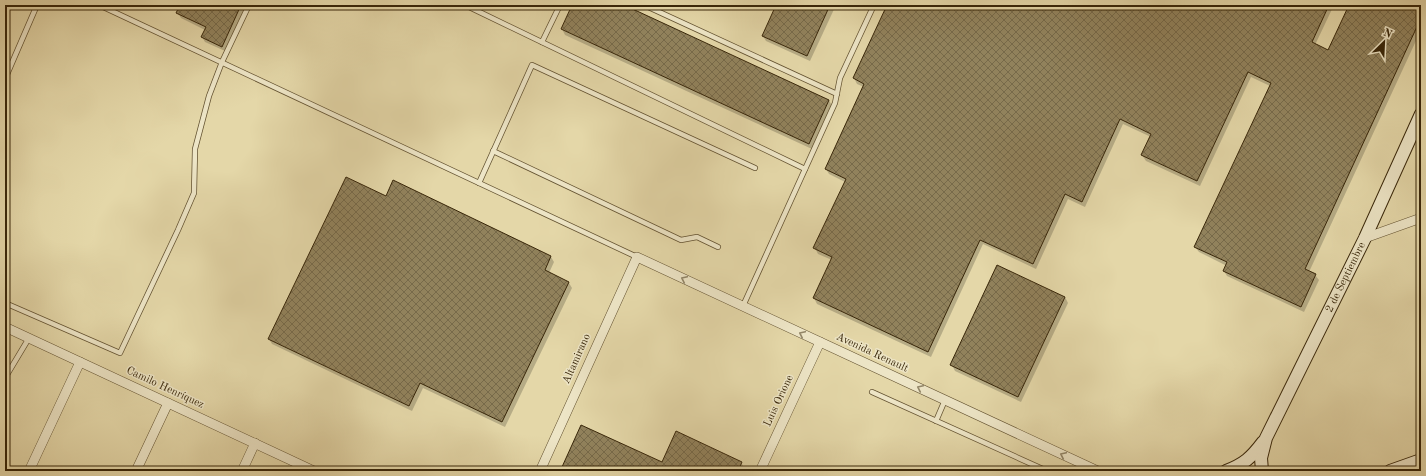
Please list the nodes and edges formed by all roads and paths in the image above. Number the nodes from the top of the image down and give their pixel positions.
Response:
1 (37, 5) edge
2 (99, 5) edge
3 (249, 5) edge
4 (465, 5) edge
5 (560, 5) edge
6 (644, 5) edge
7 (874, 5) edge
8 (542, 42) junction
9 (222, 62) junction
10 (5, 79) edge
11 (837, 94) junction
12 (1421, 114) edge
13 (493, 151) junction
14 (755, 168) dead end
15 (805, 169) junction
16 (479, 183) junction
17 (1421, 218) edge
18 (1364, 238) junction
19 (718, 247) dead end
20 (637, 256) junction
21 (5, 303) edge
22 (743, 306) junction
23 (5, 327) edge
24 (29, 338) junction
25 (820, 342) junction
26 (80, 362) junction
27 (5, 378) edge
28 (872, 392) dead end
29 (945, 400) junction
30 (168, 403) junction
31 (936, 421) junction
32 (1266, 438) junction
33 (255, 443) junction
34 (1421, 460) edge
35 (1045, 470) edge
36 (29, 471) edge
37 (136, 471) edge
38 (242, 471) edge
39 (314, 471) edge
40 (540, 471) edge
41 (760, 471) edge
42 (1098, 471) edge
43 (1226, 471) edge
44 (1262, 471) edge
45 (1390, 471) edge

1 - 10 lane
2 - 9 lane
3 - 9 lane
4 - 8 lane
5 - 8 lane
6 - 11 lane
7 - 11 lane
8 - 15 lane
9 - 16 lane
9 - 21 lane
11 - 15 lane
12 - 18 street, 2 de Septiembre
13 - 14 lane
13 - 16 lane
13 - 19 lane
15 - 22 lane
16 - 20 lane
17 - 18 street
18 - 32 street, 2 de Septiembre
22 -> 20 street, Avenida Renault
20 - 40 street, Altamirano
25 -> 22 street, Avenida Renault
23 - 24 street, Camilo Henríquez
24 - 26 street, Camilo Henríquez
24 - 27 lane
29 -> 25 street, Avenida Renault
25 - 41 street, Luis Orione
26 - 30 street, Camilo Henríquez
26 - 36 street
28 - 31 lane
29 - 31 lane
42 -> 29 street, Avenida Renault
30 - 33 street, Camilo Henríquez
30 - 37 street
31 - 35 lane
32 - 43 street, 2 de Septiembre
32 - 44 street, 2 de Septiembre
33 - 38 street
33 - 39 street, Camilo Henríquez
34 - 45 street

